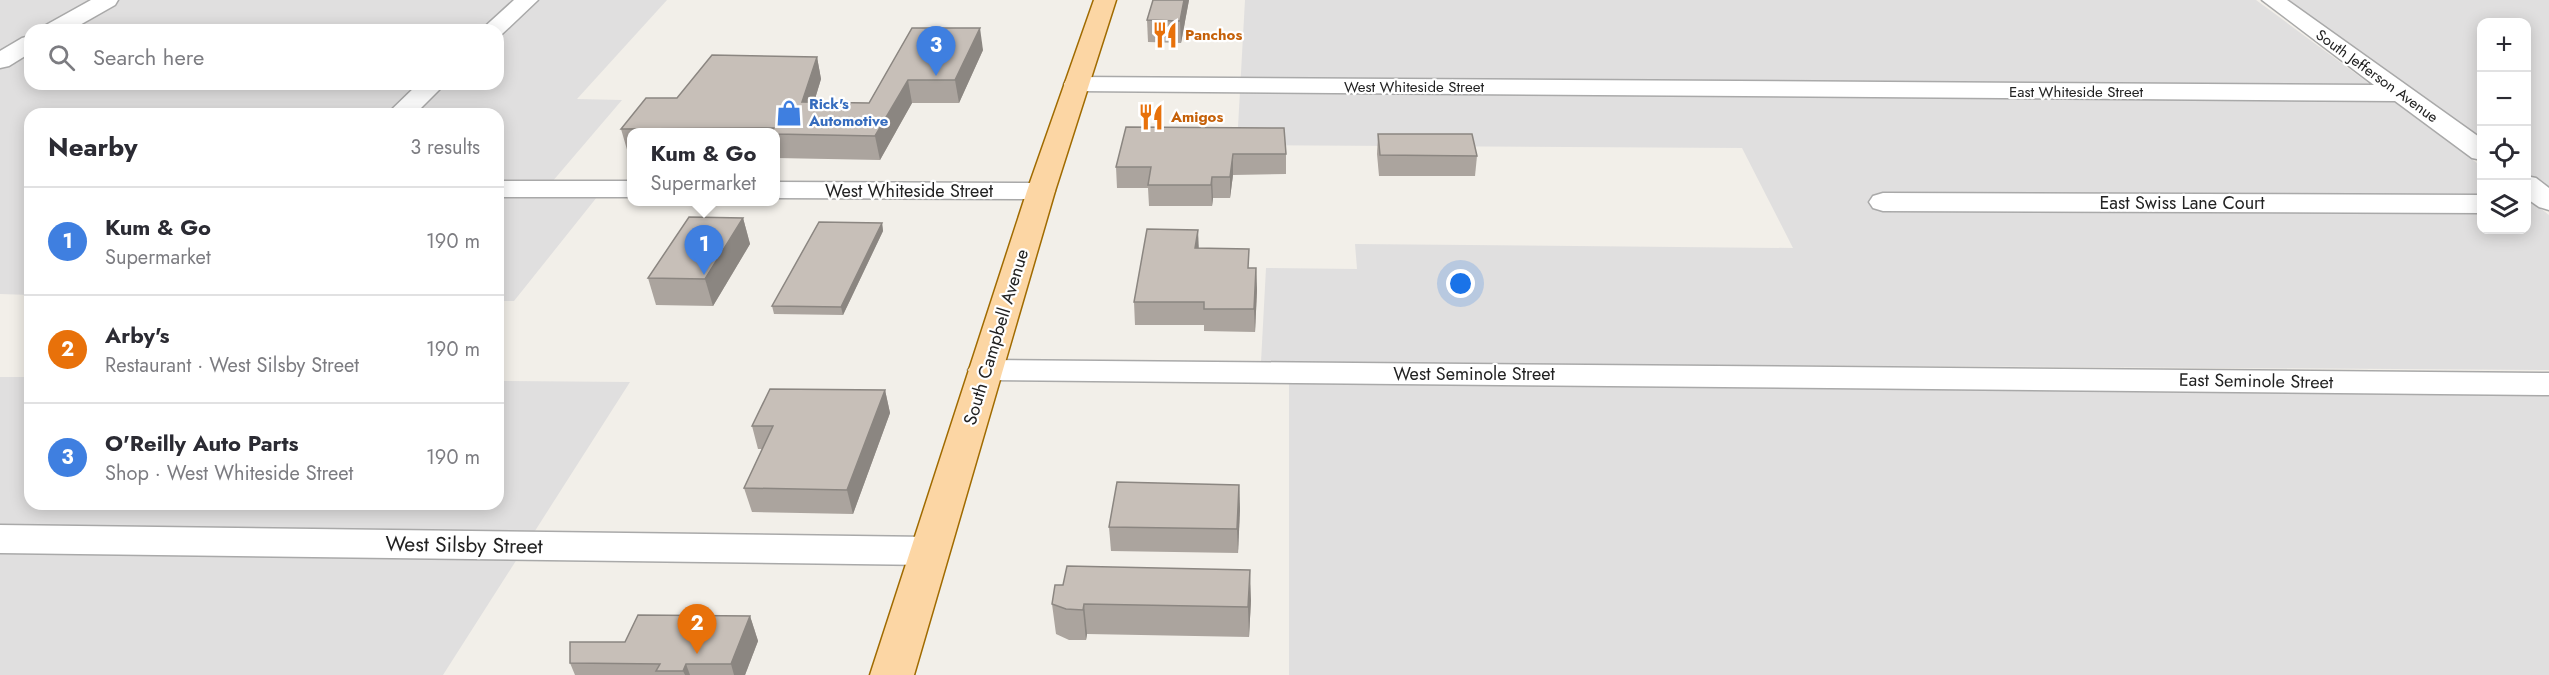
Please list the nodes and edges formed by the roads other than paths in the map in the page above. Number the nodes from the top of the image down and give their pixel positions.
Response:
1 (106, 0) edge
2 (527, 0) edge
3 (1105, 0) edge
4 (2273, 0) edge
5 (64, 24) edge
6 (501, 24) edge
7 (24, 47) edge
8 (0, 61) edge
9 (1076, 84) junction
10 (426, 90) edge
11 (1752, 90) joint
12 (2401, 93) junction
13 (407, 108) edge
14 (2477, 149) edge
15 (2531, 188) edge
16 (504, 189) edge
17 (627, 189) edge
18 (780, 190) edge
19 (1041, 191) junction
20 (1883, 202) dead end
21 (2549, 202) edge
22 (2477, 204) edge
23 (2531, 204) edge
24 (985, 370) junction
25 (1963, 378) joint
26 (2549, 384) edge
27 (0, 539) edge
28 (929, 551) junction
29 (892, 675) edge

1 - 5 street
2 - 6 street
3 - 9 main road, South Campbell Avenue
4 - 12 street, South Jefferson Avenue
7 - 8 street
9 - 11 street, West Whiteside Street
9 - 19 main road, South Campbell Avenue
10 - 13 street
11 - 12 street, East Whiteside Street
12 - 14 street, South Jefferson Avenue
15 - 21 street
16 - 17 street
18 - 19 street, West Whiteside Street
19 - 24 main road, South Campbell Avenue
20 - 22 street, East Swiss Lane Court
21 - 23 street
24 - 25 street, West Seminole Street
24 - 28 main road, South Campbell Avenue
25 - 26 street, East Seminole Street
27 - 28 street, West Silsby Street
28 - 29 main road, South Campbell Avenue

